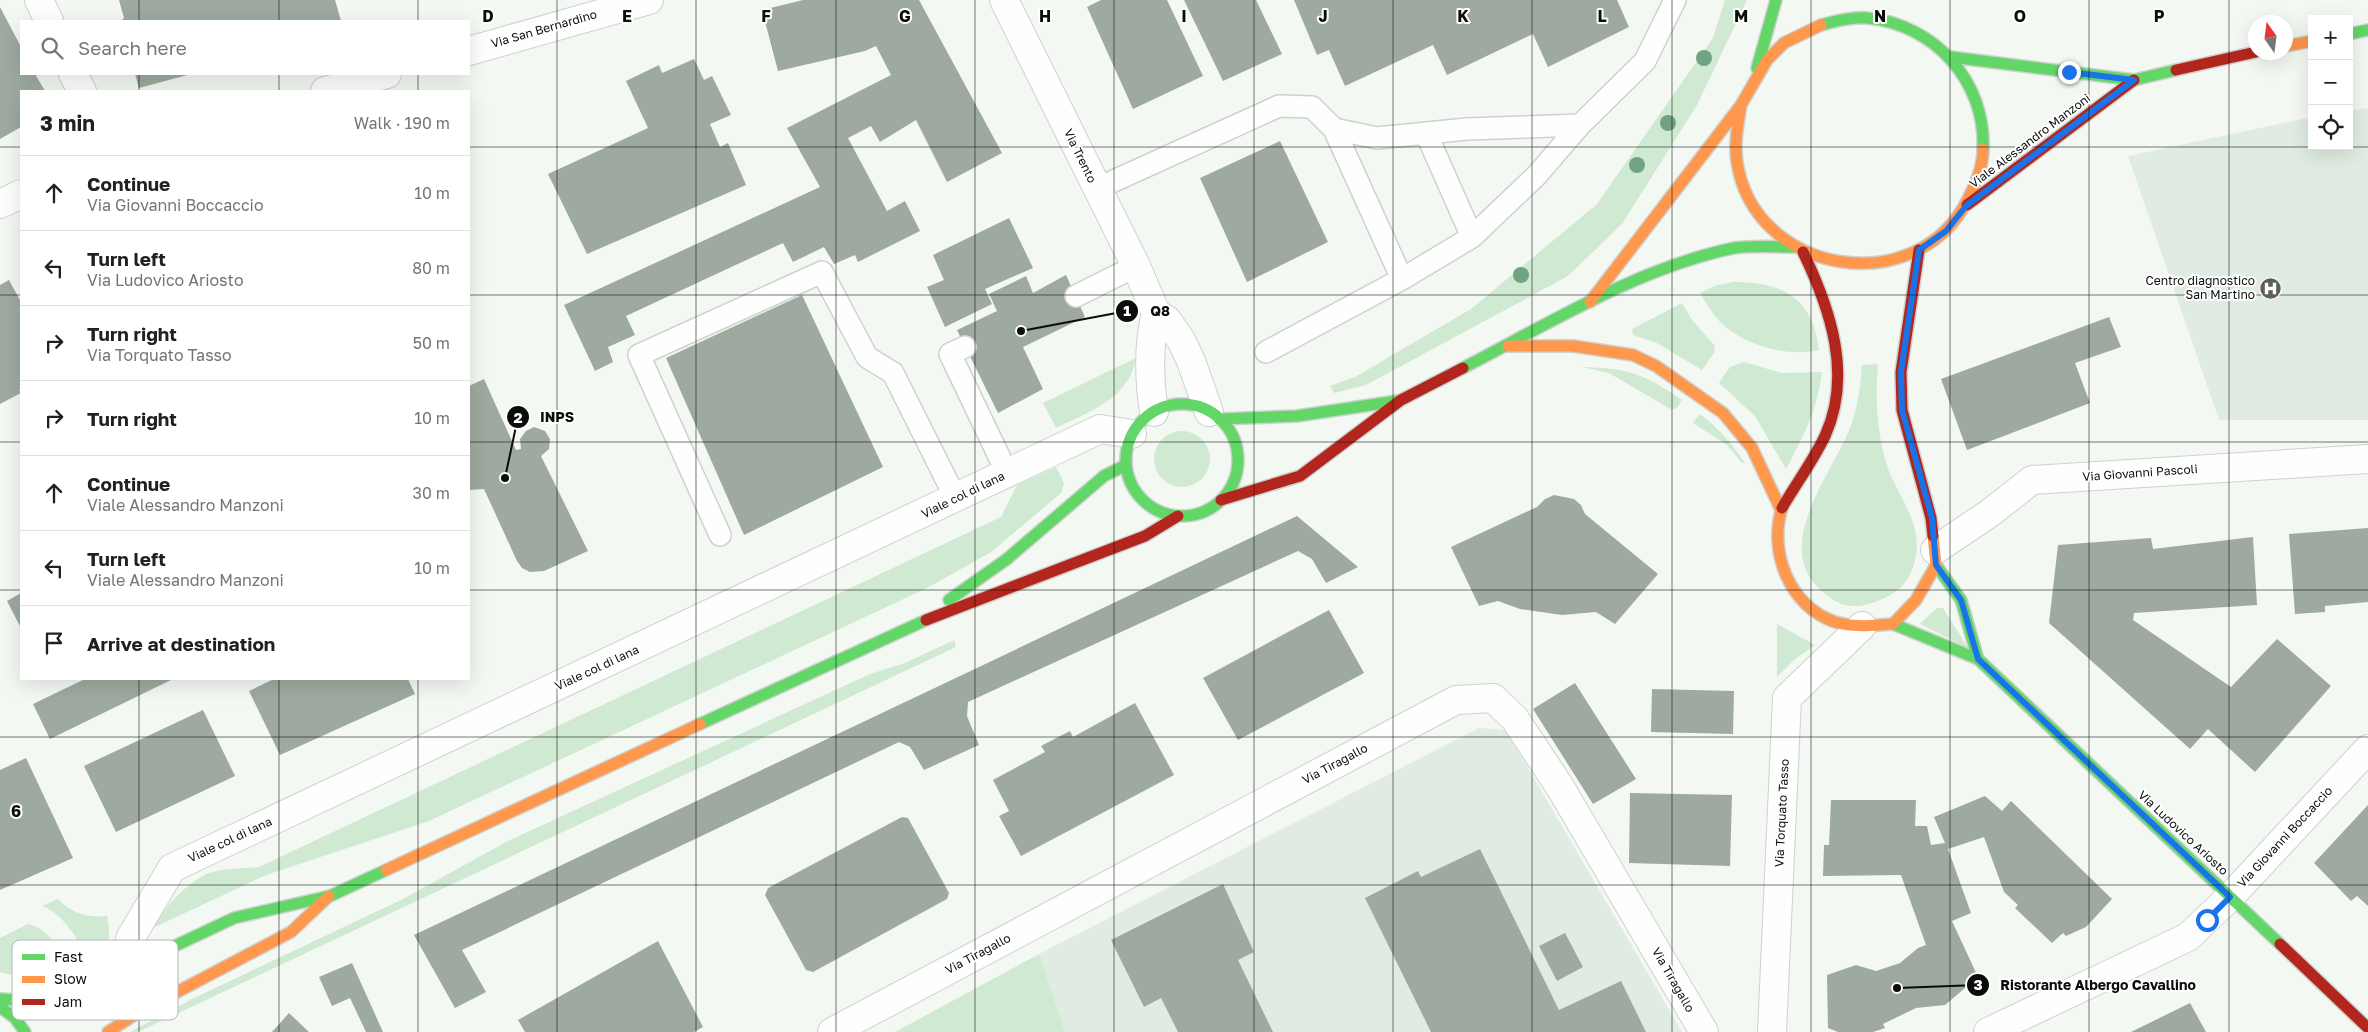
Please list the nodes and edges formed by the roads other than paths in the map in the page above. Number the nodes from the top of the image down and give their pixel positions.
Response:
1 (39, 0) edge
2 (649, 0) edge
3 (1004, 0) edge
4 (1675, 0) edge
5 (1776, 0) edge
6 (1888, 7) dead end
7 (49, 20) edge
8 (1893, 21) junction
9 (2368, 30) edge
10 (2353, 33) edge
11 (2308, 42) edge
12 (2293, 45) edge
13 (470, 51) edge
14 (2248, 54) edge
15 (1951, 57) junction
16 (74, 75) edge
17 (383, 75) edge
18 (1754, 76) junction
19 (2134, 80) junction
20 (81, 90) edge
21 (329, 90) edge
22 (1740, 105) junction
23 (1580, 125) junction
24 (1334, 129) junction
25 (1426, 133) junction
26 (1096, 189) junction
27 (20, 194) edge
28 (0, 204) edge
29 (1966, 206) junction
30 (1472, 237) junction
31 (1799, 249) junction
32 (1919, 250) junction
33 (1136, 266) junction
34 (1402, 279) junction
35 (1076, 296) dead end
36 (1590, 302) junction
37 (1156, 313) junction
38 (1508, 346) junction
39 (965, 347) dead end
40 (1266, 352) dead end
41 (1401, 400) junction
42 (1154, 412) junction
43 (1214, 415) junction
44 (1132, 434) junction
45 (2368, 459) edge
46 (1126, 465) junction
47 (1007, 473) junction
48 (956, 499) junction
49 (1221, 500) junction
50 (1782, 510) junction
51 (1178, 516) junction
52 (720, 535) dead end
53 (1936, 557) junction
54 (915, 624) junction
55 (1893, 624) junction
56 (1862, 626) junction
57 (1978, 659) junction
58 (2368, 749) edge
59 (330, 896) junction
60 (2230, 897) junction
61 (130, 940) edge
62 (178, 945) edge
63 (178, 991) edge
64 (0, 1006) edge
65 (12, 1016) edge
66 (16, 1020) edge
67 (127, 1020) edge
68 (2368, 1028) edge
69 (25, 1032) edge
70 (108, 1032) edge
71 (832, 1032) edge
72 (1704, 1032) edge
73 (1772, 1032) edge
74 (1988, 1032) edge

1 - 7 street
2 - 13 street, Via San Bernardino
3 - 26 street, Via Trento
4 - 23 lane
5 - 18 main road
6 - 8 main road
8 - 15 main road
8 - 18 main road
9 - 10 main road
11 - 12 main road
14 - 19 main road, Viale Alessandro Manzoni
15 - 19 main road, Viale Alessandro Manzoni
15 - 29 main road
16 - 20 street
17 - 21 street
18 - 22 main road
19 - 29 main road, Viale Alessandro Manzoni
22 - 31 main road
22 - 36 main road
23 - 25 lane
23 - 30 lane
24 - 25 lane
24 - 26 lane
24 - 34 lane
25 - 30 lane
26 - 33 street, Via Trento
27 - 28 street
29 - 32 main road
30 - 34 lane
31 - 32 main road
31 - 36 main road
31 - 50 main road
32 - 53 main road
33 - 35 lane
33 - 37 street, Via Trento
34 - 40 lane
36 - 38 main road
37 - 42 street
37 - 43 street, Via Trento
38 - 41 main road
38 - 50 main road
39 - 47 lane
41 - 43 main road
41 - 49 main road
42 - 43 main road
42 - 44 main road
43 - 49 main road
44 - 46 main road
44 - 47 street, Viale col di lana
45 - 53 street, Via Giovanni Pascoli
46 - 51 main road
46 - 54 main road
47 - 48 street, Viale col di lana
48 - 52 lane
48 - 61 street, Viale col di lana
49 - 51 main road
50 - 56 main road
51 - 54 main road
53 - 55 main road
53 - 57 main road
54 - 59 main road
55 - 56 main road
55 - 57 main road, Via Ludovico Ariosto
56 - 73 street, Via Torquato Tasso
57 - 60 main road, Via Ludovico Ariosto
58 - 60 street, Via Giovanni Boccaccio
59 - 62 main road
59 - 63 main road
60 - 68 main road, Via Ludovico Ariosto
60 - 74 street, Via Giovanni Boccaccio
64 - 65 main road
66 - 69 main road
67 - 70 main road
71 - 72 street, Via Tiragallo

